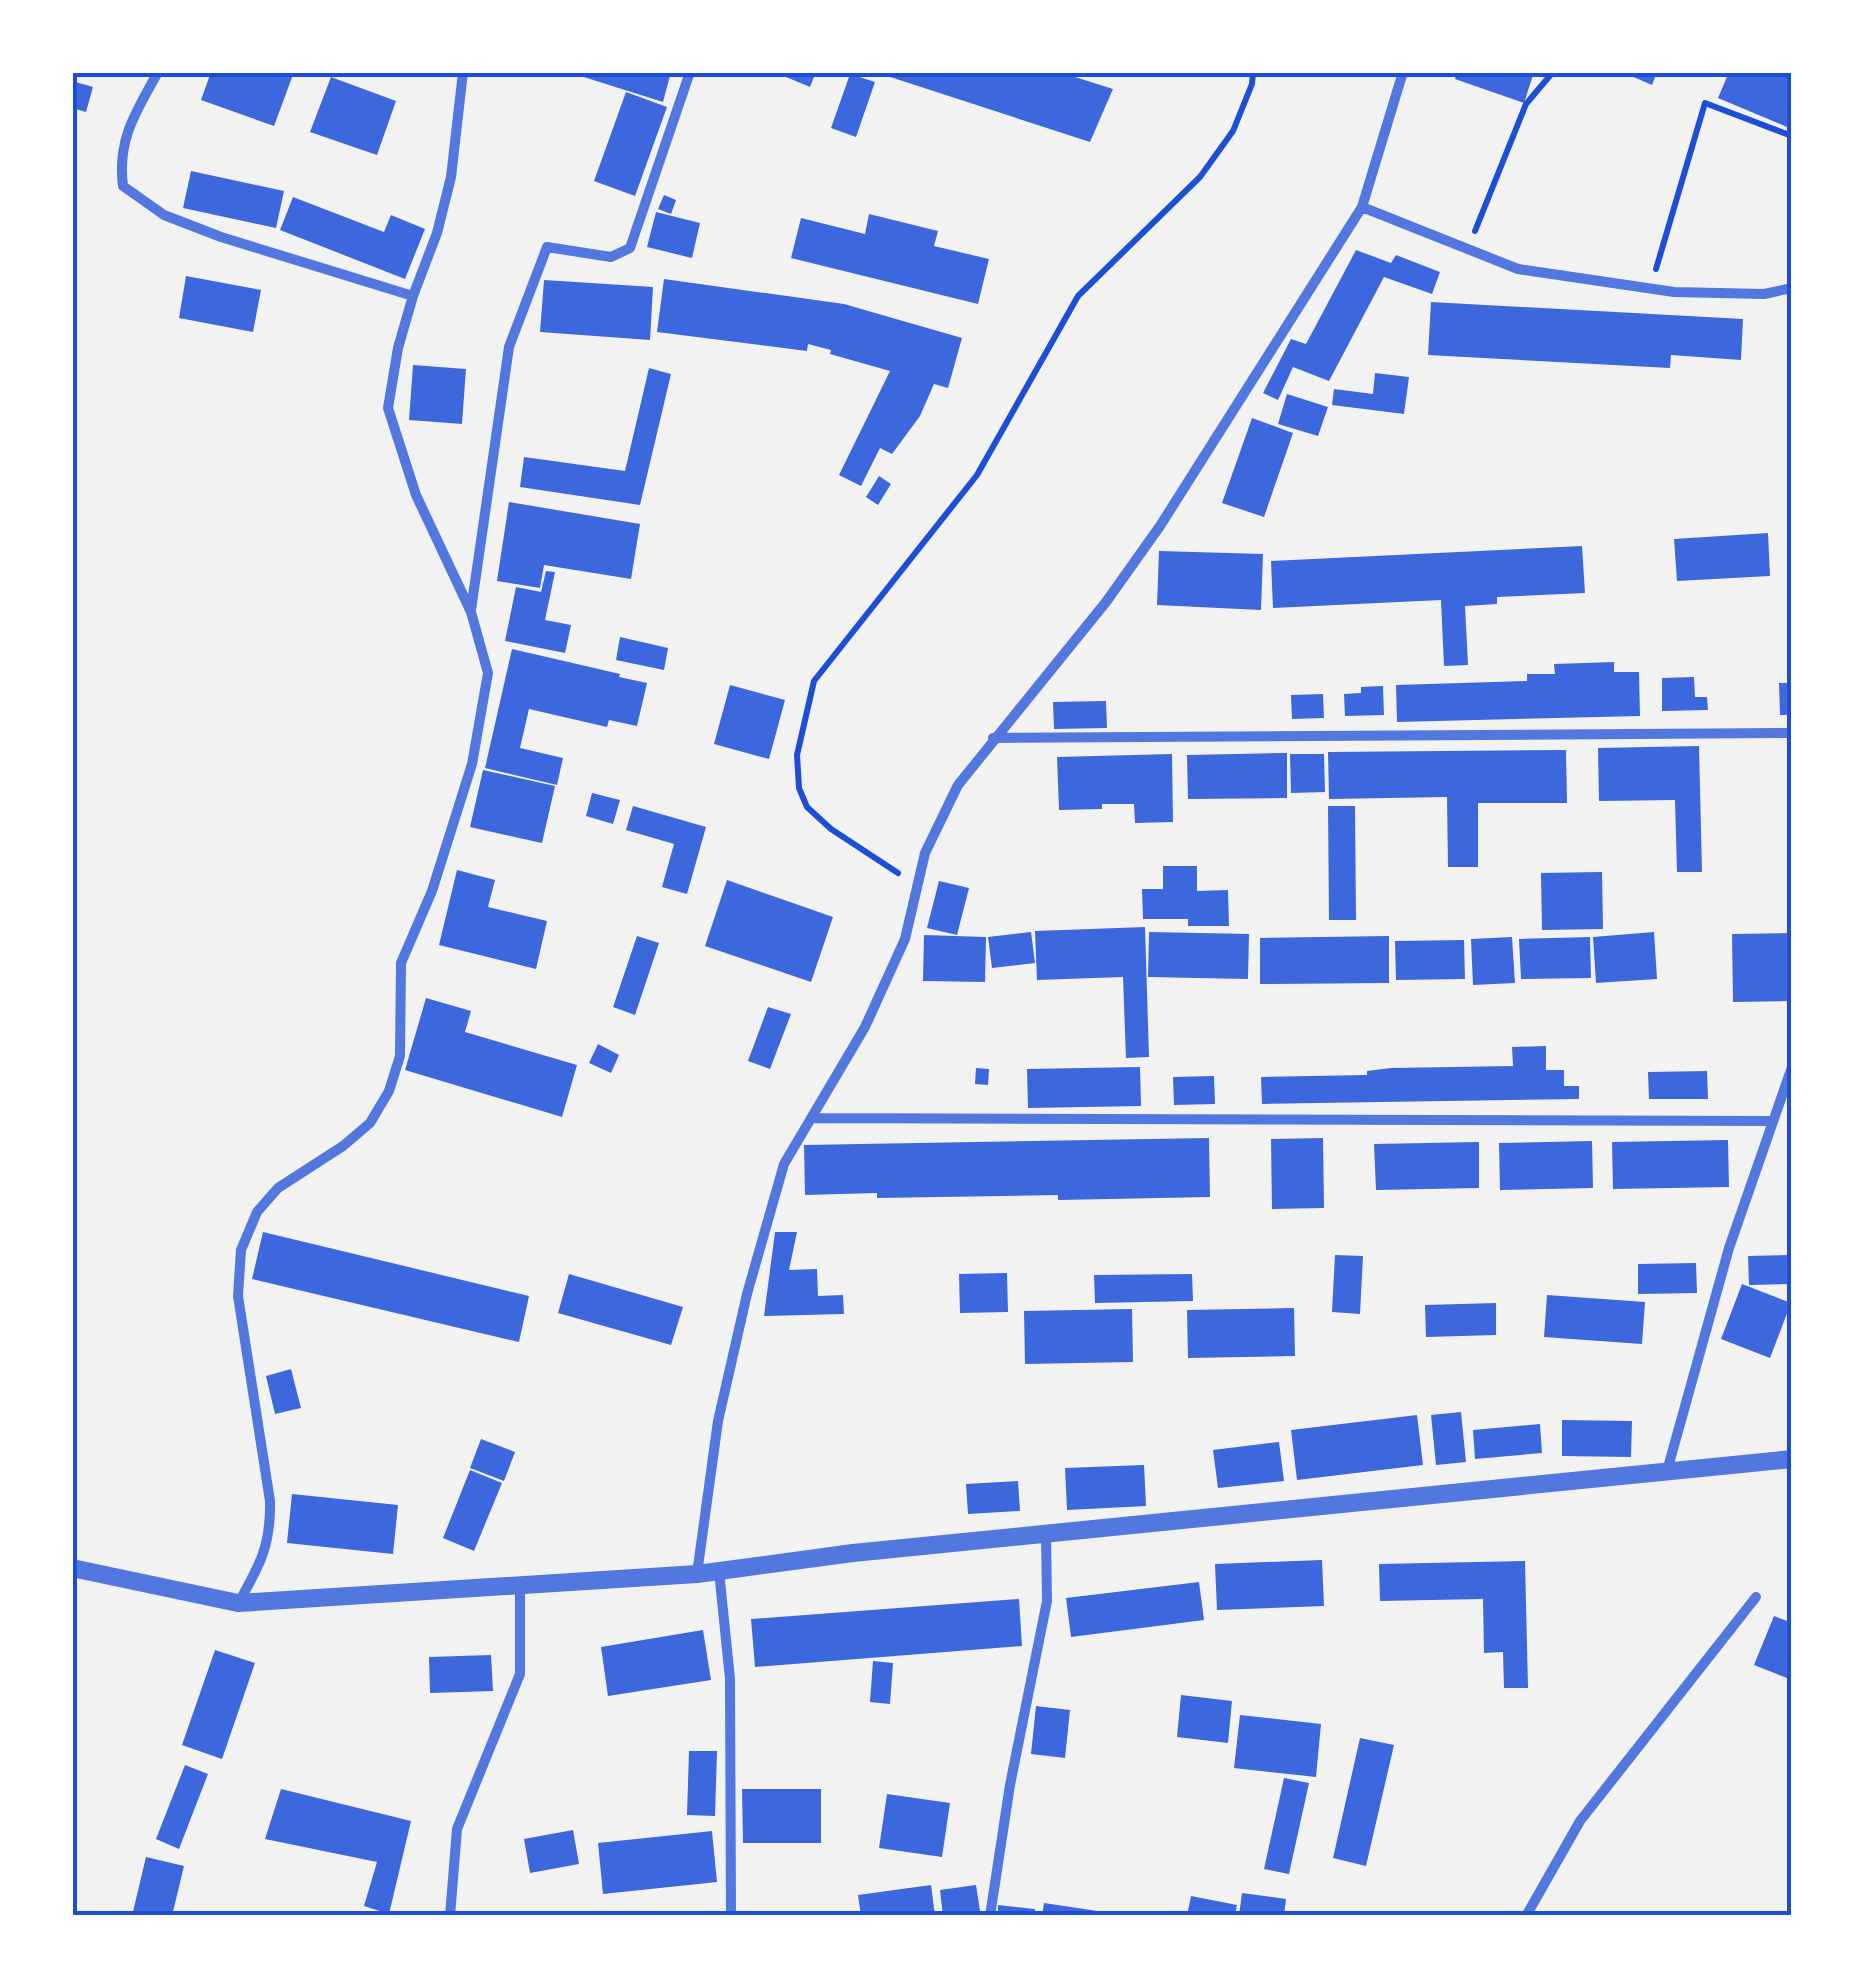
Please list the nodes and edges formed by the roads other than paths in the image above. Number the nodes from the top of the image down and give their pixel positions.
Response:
1 (158, 72) edge
2 (463, 72) edge
3 (690, 72) edge
4 (1403, 72) edge
5 (1362, 206) junction
6 (1792, 288) edge
7 (413, 296) junction
8 (471, 612) junction
9 (1792, 733) edge
10 (994, 738) junction
11 (1792, 1067) edge
12 (810, 1118) junction
13 (1773, 1121) junction
14 (1792, 1459) edge
15 (1667, 1471) junction
16 (1046, 1534) junction
17 (72, 1568) edge
18 (719, 1570) junction
19 (697, 1574) junction
20 (520, 1585) junction
21 (1756, 1597) dead end
22 (238, 1603) junction
23 (450, 1916) edge
24 (731, 1916) edge
25 (990, 1916) edge
26 (1526, 1916) edge

1 - 7 street
2 - 7 street
3 - 8 street
4 - 5 street
5 - 6 street
5 - 10 street
7 - 8 street
8 - 22 street
9 - 10 street
10 - 12 street
11 - 13 street
12 - 13 street
12 - 19 street
13 - 15 street
14 - 15 street
15 - 16 street
16 - 18 street
16 - 25 street
17 - 22 street
18 - 19 street
18 - 24 street
19 - 20 street
20 - 22 street
20 - 23 street
21 - 26 street

